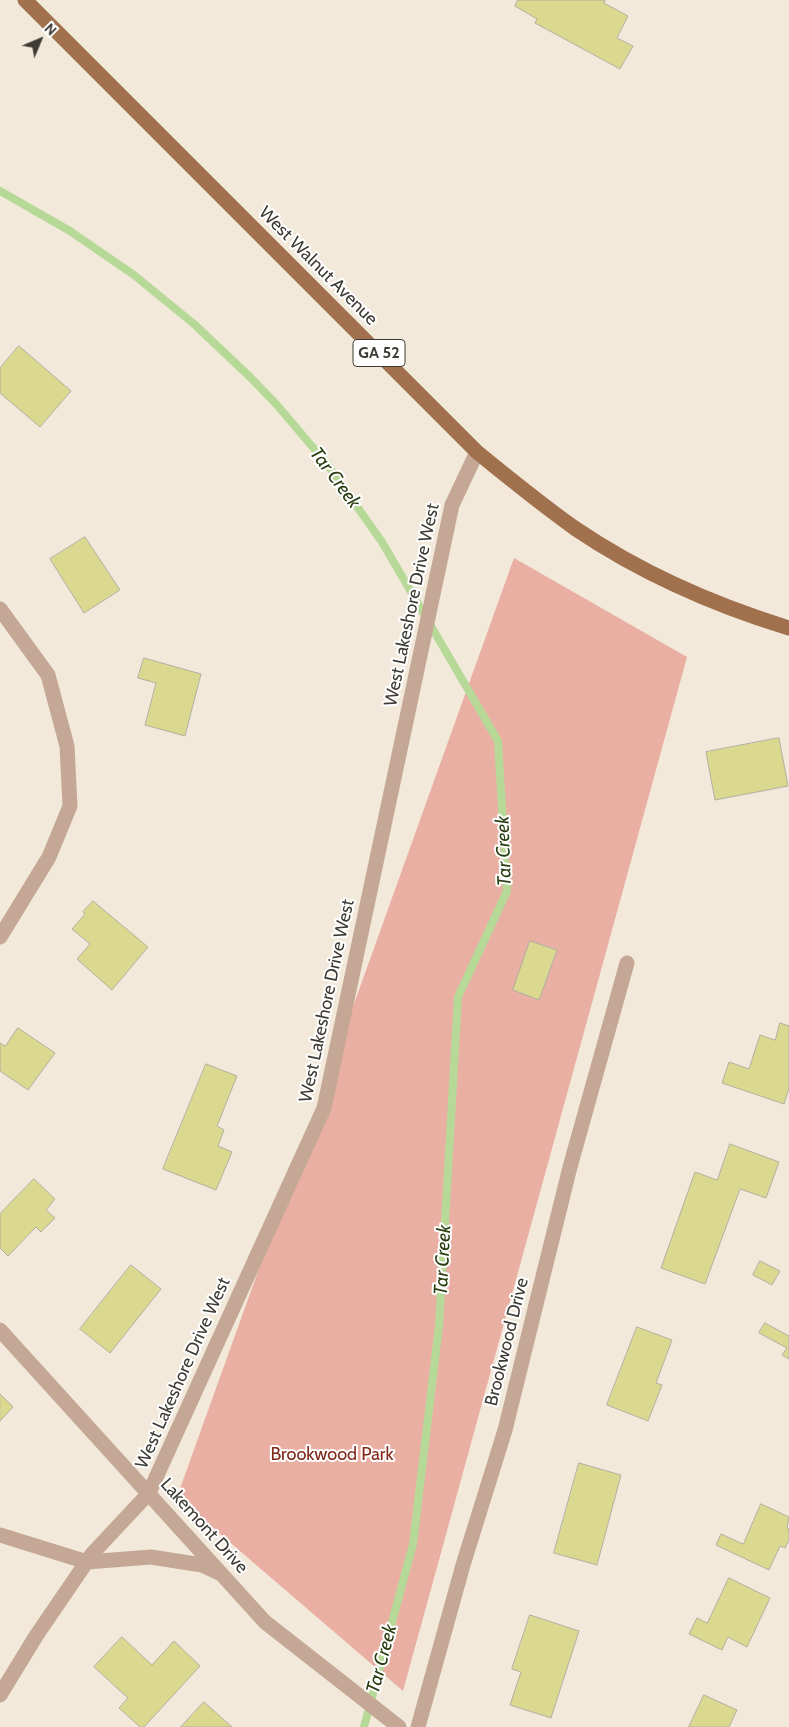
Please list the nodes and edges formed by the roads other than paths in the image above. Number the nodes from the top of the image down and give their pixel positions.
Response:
1 (25, 0) edge
2 (478, 452) junction
3 (0, 609) edge
4 (789, 628) edge
5 (0, 936) edge
6 (627, 963) dead end
7 (0, 1330) edge
8 (149, 1493) junction
9 (0, 1535) edge
10 (87, 1562) junction
11 (223, 1575) junction
12 (0, 1695) edge
13 (399, 1727) edge
14 (418, 1727) edge

1 - 2 main road, West Walnut Avenue / GA 52
2 - 4 main road, West Walnut Avenue / GA 52
2 - 8 street, West Lakeshore Drive West
3 - 5 street
6 - 14 street, Brookwood Drive
7 - 8 street, Lakemont Drive
8 - 10 street, West Lakeshore Drive West
8 - 11 street, Lakemont Drive
9 - 10 street
10 - 11 street
10 - 12 street, West Lakeshore Drive West
11 - 13 street, Lakemont Drive

